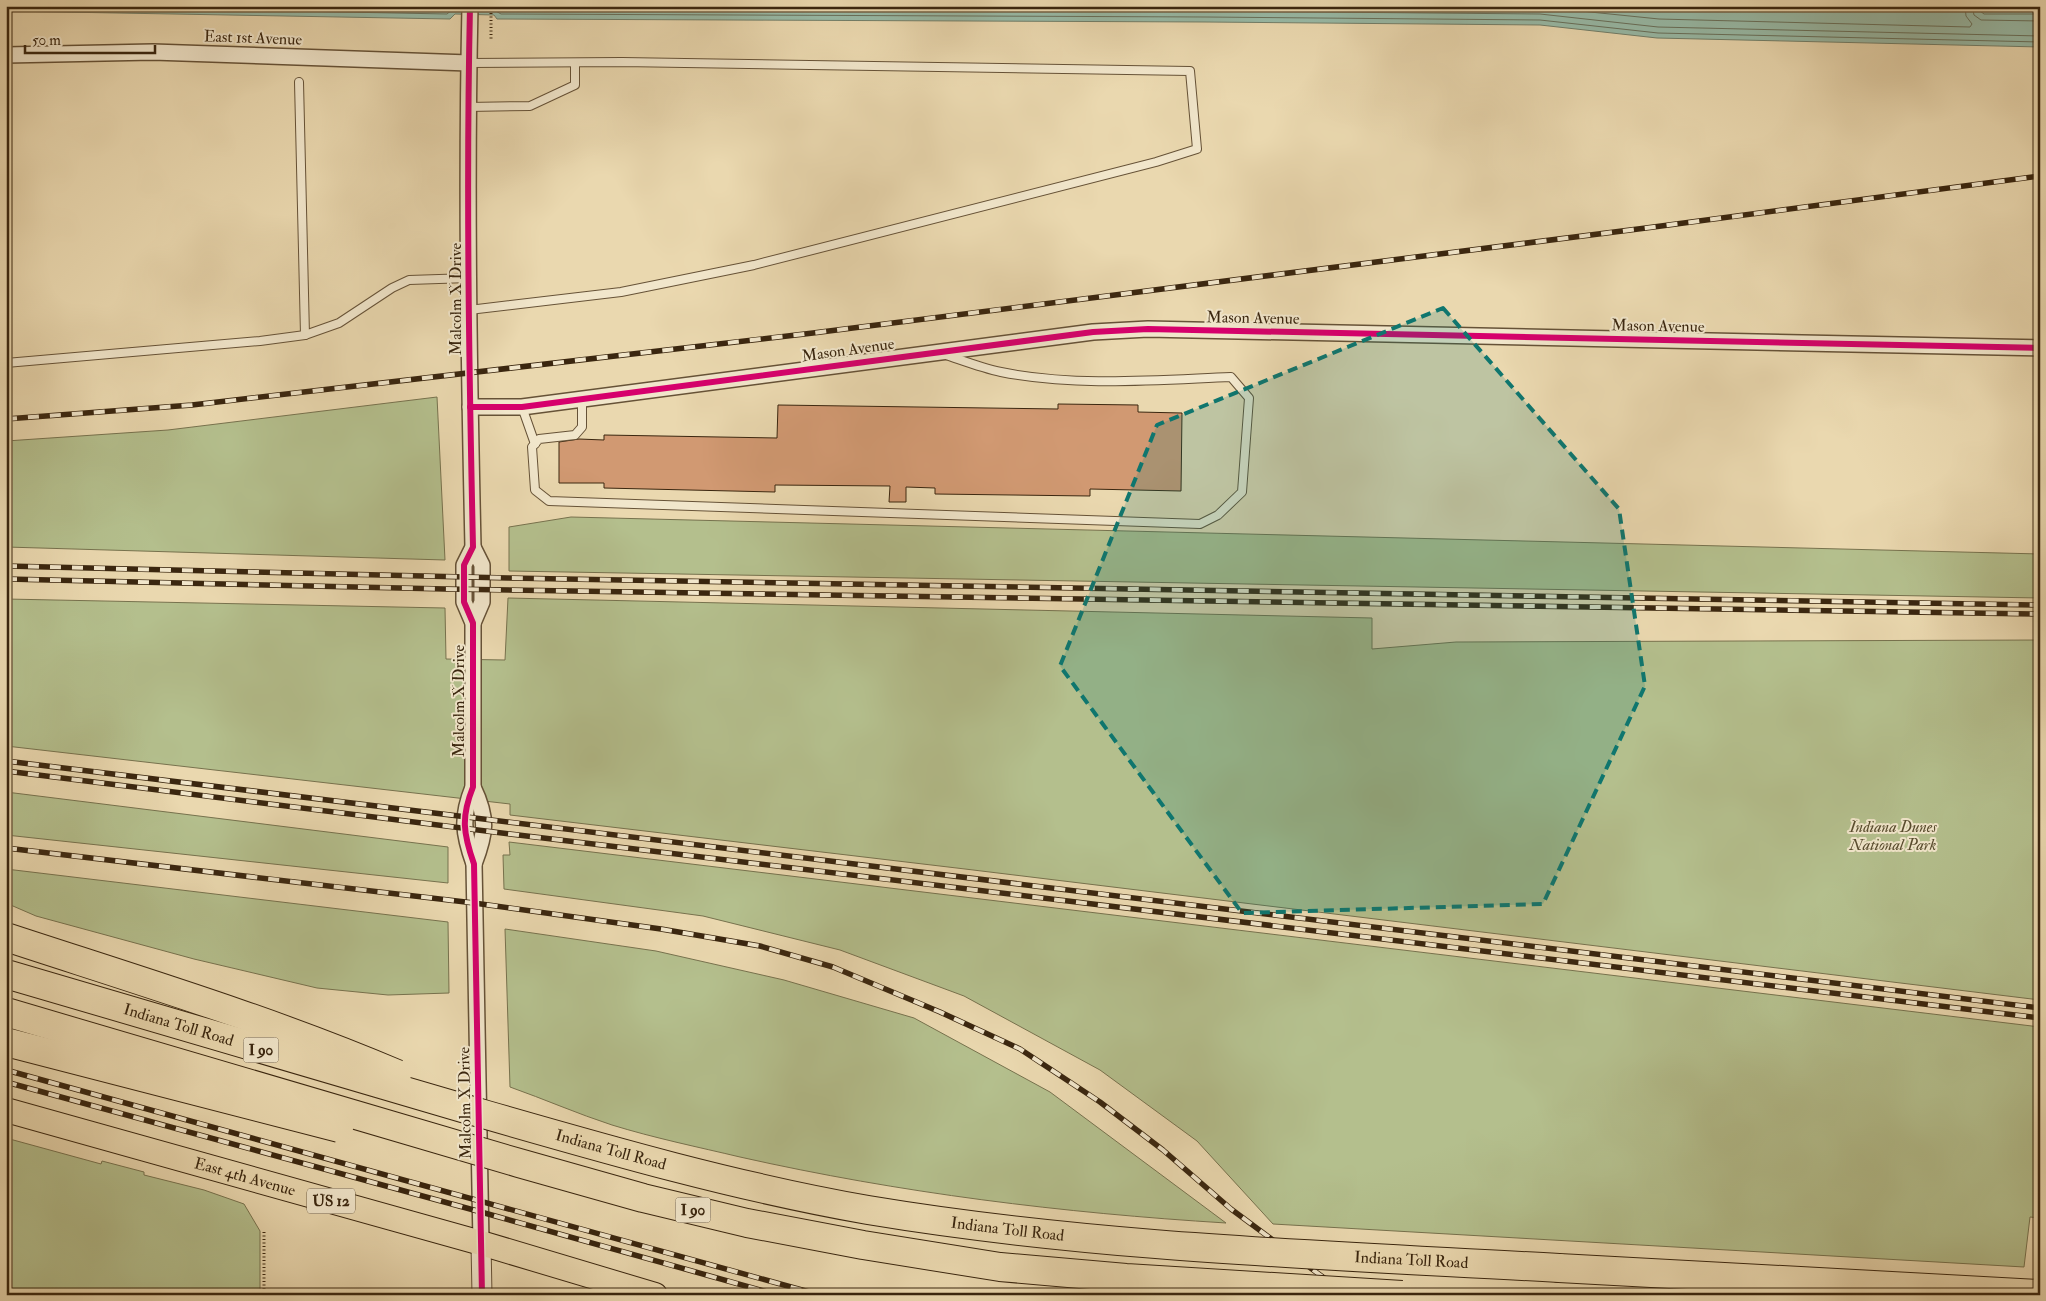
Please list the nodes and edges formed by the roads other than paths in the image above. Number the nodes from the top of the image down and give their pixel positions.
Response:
1 (470, 6) edge
2 (6, 55) edge
3 (469, 63) junction
4 (575, 64) junction
5 (300, 82) dead end
6 (468, 107) junction
7 (469, 278) junction
8 (469, 310) junction
9 (305, 335) junction
10 (2040, 348) edge
11 (937, 353) junction
12 (6, 363) edge
13 (582, 399) junction
14 (470, 407) junction
15 (522, 407) junction
16 (535, 444) junction
17 (6, 937) edge
18 (6, 974) edge
19 (6, 1012) edge
20 (6, 1042) edge
21 (6, 1110) edge
22 (516, 1123) junction
23 (519, 1163) junction
24 (481, 1243) junction
25 (2039, 1294) edge
26 (482, 1295) edge
27 (656, 1295) edge
28 (1402, 1295) edge

1 - 3 street, Malcolm X Drive
2 - 3 street, East 1st Avenue
3 - 4 lane
3 - 6 street, Malcolm X Drive
4 - 6 lane
4 - 8 lane
5 - 9 lane
6 - 7 street, Malcolm X Drive
7 - 8 street, Malcolm X Drive
7 - 9 lane
8 - 14 street, Malcolm X Drive
9 - 12 lane
10 - 11 street, Mason Avenue
11 - 13 street, Mason Avenue
11 - 16 lane
13 - 15 street, Mason Avenue
13 - 16 lane
14 - 15 street, Mason Avenue
14 - 24 street, Malcolm X Drive
15 - 16 lane
17 - 22 highway, bridge
18 - 22 highway, Indiana Toll Road / I 90, bridge
19 - 23 highway, I 90, bridge
20 - 23 highway, bridge
21 - 24 main road, East 4th Avenue / US 12
22 - 25 highway, Indiana Toll Road / I 90, bridge
23 - 28 highway, I 90, bridge
24 - 26 street, Malcolm X Drive
24 - 27 main road, East 4th Avenue / US 12

